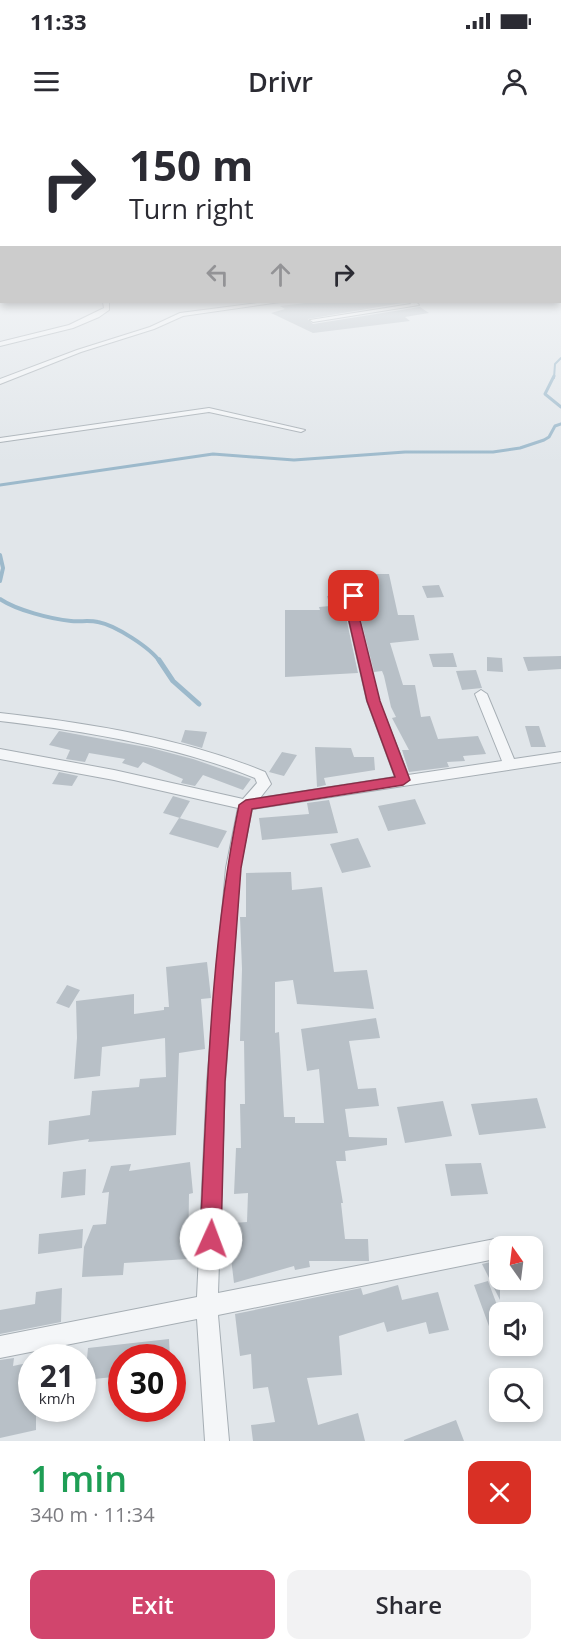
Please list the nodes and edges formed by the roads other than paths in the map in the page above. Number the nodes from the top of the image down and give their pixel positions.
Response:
1 (112, 341) edge
2 (0, 382) edge
3 (301, 430) dead end
4 (0, 440) edge
5 (348, 576) dead end
6 (481, 694) dead end
7 (0, 717) edge
8 (0, 754) edge
9 (561, 758) edge
10 (510, 765) junction
11 (403, 780) junction
12 (246, 805) junction
13 (489, 1250) edge
14 (207, 1307) junction
15 (0, 1347) edge
16 (217, 1441) edge

1 - 2 street
3 - 4 street
5 - 11 street
6 - 10 street
7 - 12 street
8 - 12 street
9 - 10 street
10 - 11 street
11 - 12 street
12 - 14 street
13 - 14 street
14 - 15 street
14 - 16 street

